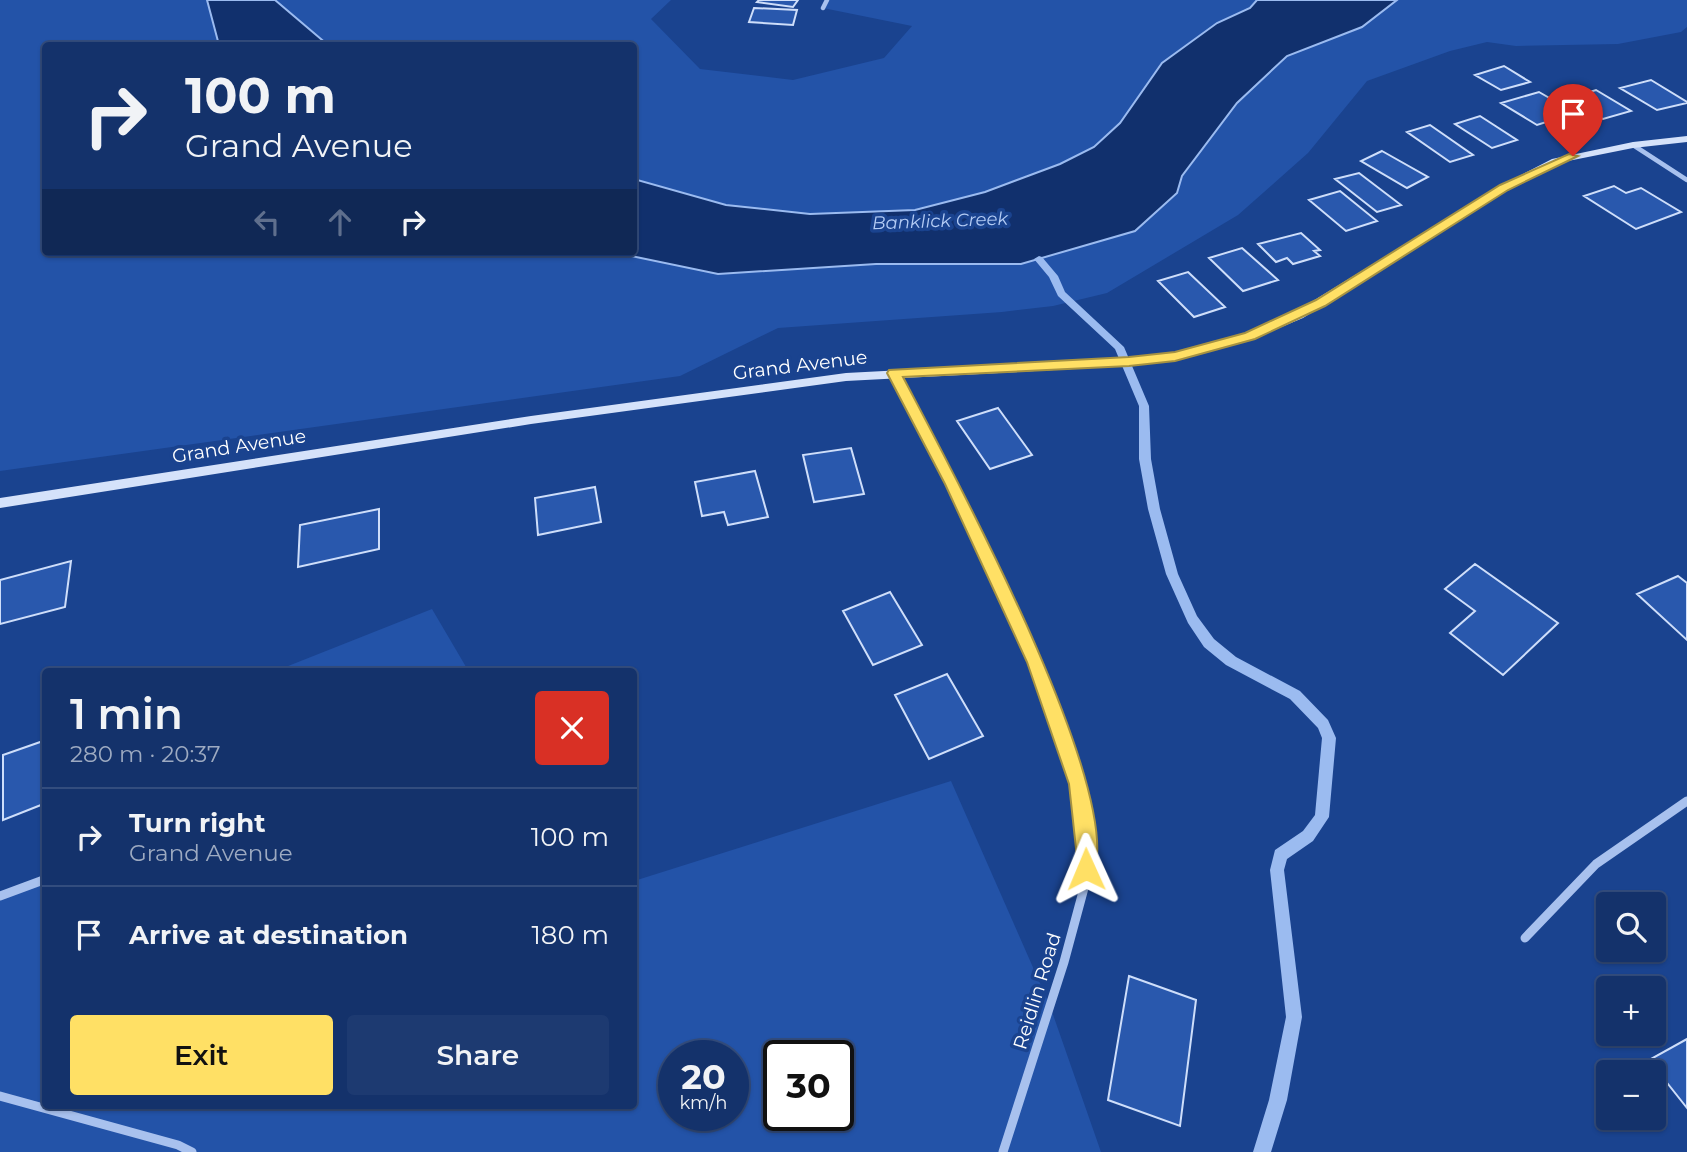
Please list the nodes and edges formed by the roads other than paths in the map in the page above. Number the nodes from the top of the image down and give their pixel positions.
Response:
1 (827, 0) edge
2 (823, 8) dead end
3 (1687, 139) edge
4 (1633, 145) junction
5 (1687, 180) edge
6 (894, 373) junction
7 (0, 503) edge
8 (1687, 801) edge
9 (42, 880) edge
10 (0, 896) edge
11 (1525, 938) dead end
12 (0, 1096) edge
13 (42, 1108) edge
14 (47, 1109) edge
15 (192, 1152) edge
16 (1003, 1152) edge

1 - 2 street
3 - 4 street, Grand Avenue
4 - 5 street
4 - 6 street, Grand Avenue
6 - 7 street, Grand Avenue
6 - 16 street, Reidlin Road
8 - 11 street
9 - 10 street
12 - 13 street
14 - 15 street

